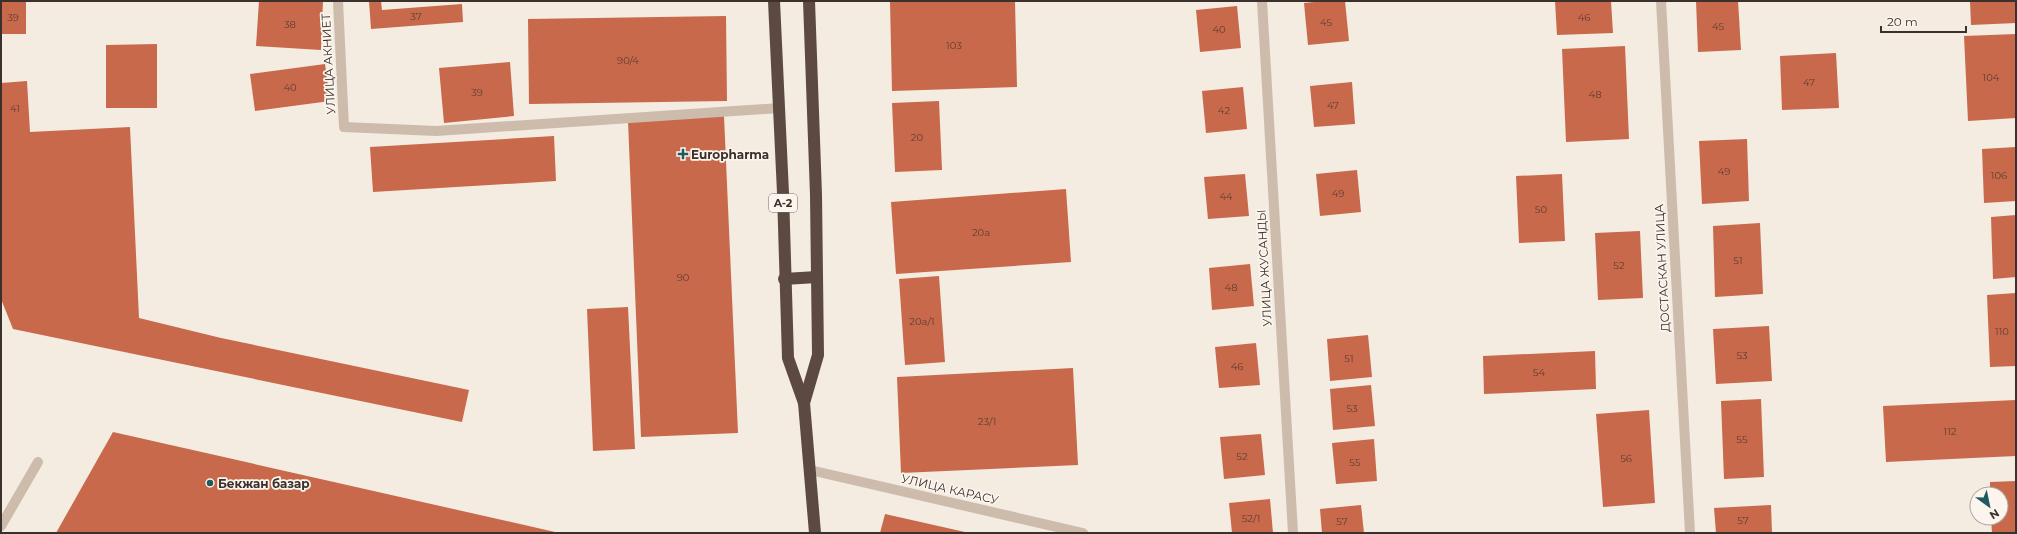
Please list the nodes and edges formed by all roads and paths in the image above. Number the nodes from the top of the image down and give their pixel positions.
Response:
1 (338, 1) edge
2 (774, 1) edge
3 (809, 1) edge
4 (1262, 1) edge
5 (1660, 1) edge
6 (780, 108) junction
7 (817, 277) junction
8 (784, 279) junction
9 (804, 403) junction
10 (38, 462) dead end
11 (810, 470) junction
12 (1, 526) edge
13 (815, 533) edge
14 (1083, 533) edge
15 (1293, 533) edge
16 (1690, 533) edge

1 - 6 street, УЛИЦА АКНИЕТ
2 - 6 highway, A-2
3 - 7 highway, A-2
4 - 15 street, УЛИЦА ЖУСАНДЫ
5 - 16 street, ДОСТАСКАН УЛИЦА
6 - 8 highway, A-2
7 - 8 highway
7 - 9 highway, A-2
8 - 9 highway, A-2
9 - 11 highway, A-2
10 - 12 street
11 - 13 highway, A-2
11 - 14 street, УЛИЦА КАРАСУ

